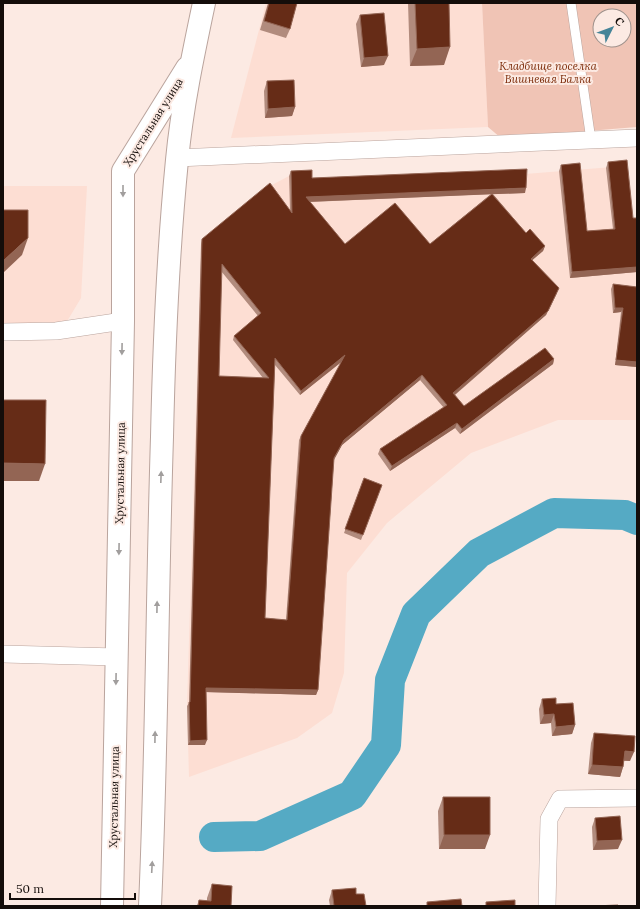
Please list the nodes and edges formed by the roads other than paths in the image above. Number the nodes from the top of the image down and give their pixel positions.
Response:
1 (204, 3) edge
2 (571, 3) edge
3 (192, 60) junction
4 (637, 138) edge
5 (591, 140) junction
6 (177, 158) junction
7 (123, 321) junction
8 (3, 332) edge
9 (3, 654) edge
10 (117, 657) junction
11 (637, 798) edge
12 (112, 906) edge
13 (150, 906) edge
14 (547, 906) edge

1 - 3 street, Хрустальная улица
2 - 5 lane
3 - 6 street, Хрустальная улица
3 -> 7 street, Хрустальная улица
4 - 5 street
5 - 6 street
13 -> 6 street, Хрустальная улица
7 - 8 street
7 -> 10 street, Хрустальная улица
9 - 10 street
10 -> 12 street, Хрустальная улица
11 - 14 street

